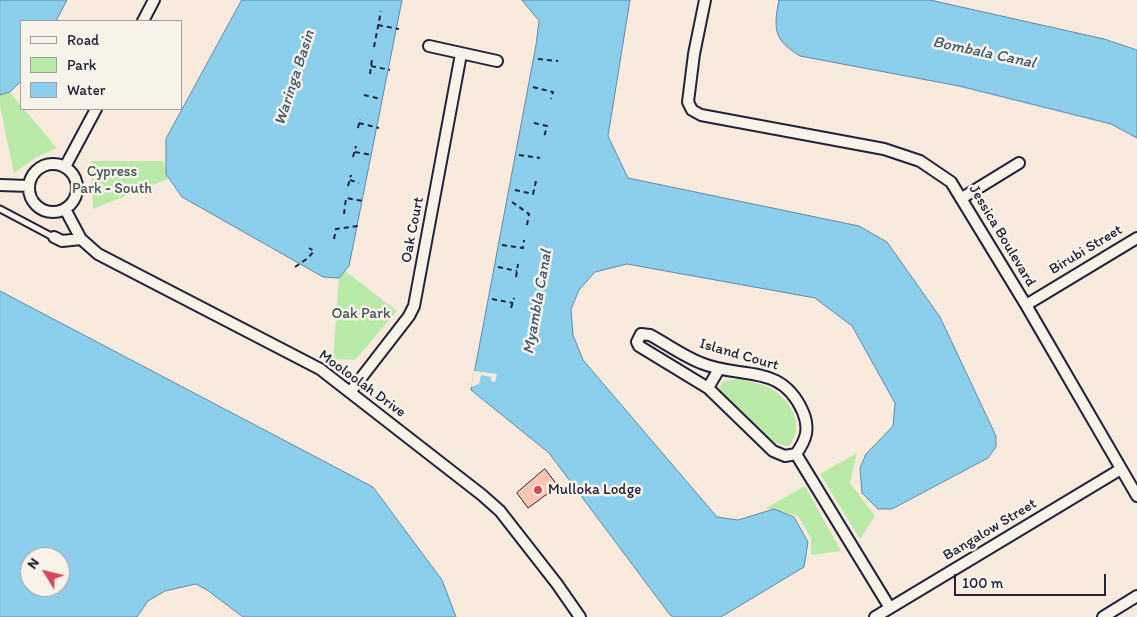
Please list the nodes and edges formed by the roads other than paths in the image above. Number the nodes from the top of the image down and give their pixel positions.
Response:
1 (154, 0) edge
2 (705, 0) edge
3 (143, 20) edge
4 (429, 46) dead end
5 (461, 54) junction
6 (497, 61) dead end
7 (95, 110) edge
8 (1019, 163) dead end
9 (66, 165) junction
10 (0, 185) edge
11 (29, 186) junction
12 (962, 198) junction
13 (0, 209) edge
14 (64, 210) junction
15 (54, 237) joint
16 (1137, 238) edge
17 (81, 239) junction
18 (1026, 305) junction
19 (718, 369) junction
20 (708, 388) junction
21 (351, 391) junction
22 (796, 454) junction
23 (1121, 469) junction
24 (1137, 496) edge
25 (1137, 596) edge
26 (890, 608) junction
27 (580, 617) edge
28 (875, 617) edge
29 (1103, 617) edge

1 - 3 street
2 - 12 street, Jessica Boulevard
4 - 5 street
5 - 6 street
5 - 21 street, Oak Court
7 - 9 street
8 - 12 street
9 - 11 street
9 - 14 street
10 - 11 street
11 - 14 street
12 - 18 street, Jessica Boulevard
13 - 15 lane
14 - 17 street, Mooloolah Drive
15 - 17 street
16 - 18 street, Birubi Street
17 - 21 street, Mooloolah Drive
18 - 23 street, Jessica Boulevard
19 - 20 street
19 - 20 street, Island Court
19 - 22 street, Island Court
20 - 22 street, Island Court
21 - 27 street, Mooloolah Drive
22 - 26 street
23 - 24 street, Jessica Boulevard
23 - 26 street, Bangalow Street
25 - 29 street
26 - 28 street, Bangalow Street

